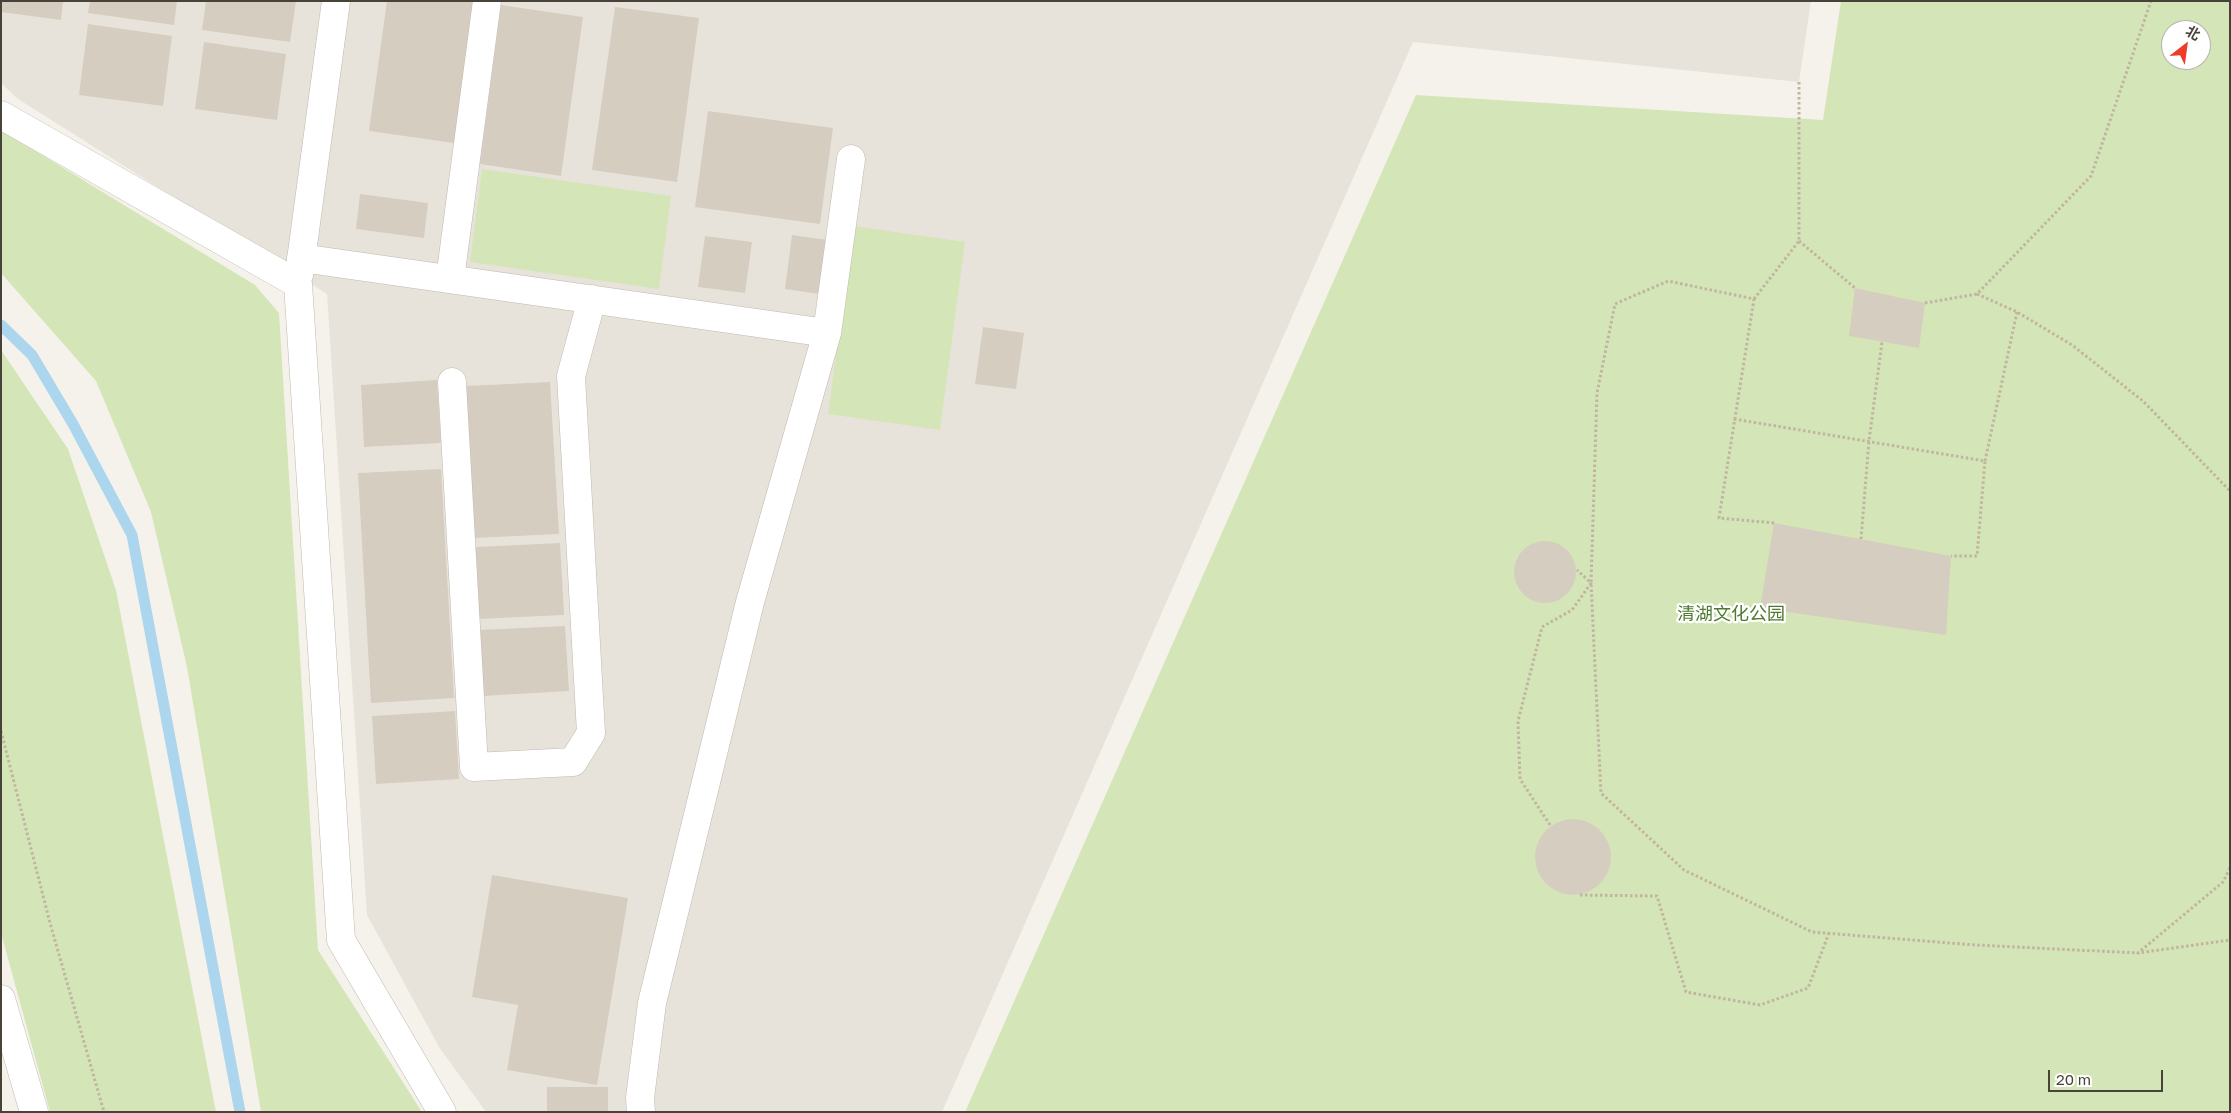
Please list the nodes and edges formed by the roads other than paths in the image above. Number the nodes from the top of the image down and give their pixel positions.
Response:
1 (336, 1) edge
2 (488, 1) edge
3 (1, 115) edge
4 (851, 159) dead end
5 (299, 271) junction
6 (450, 280) junction
7 (592, 299) junction
8 (827, 333) junction
9 (452, 382) dead end
10 (1, 999) edge
11 (32, 1110) edge
12 (442, 1112) edge
13 (641, 1112) edge

1 - 5 street
2 - 6 street
3 - 5 street
4 - 8 street
5 - 6 street
5 - 12 street
6 - 7 street
7 - 8 street
7 - 9 street
8 - 13 street
10 - 11 street

